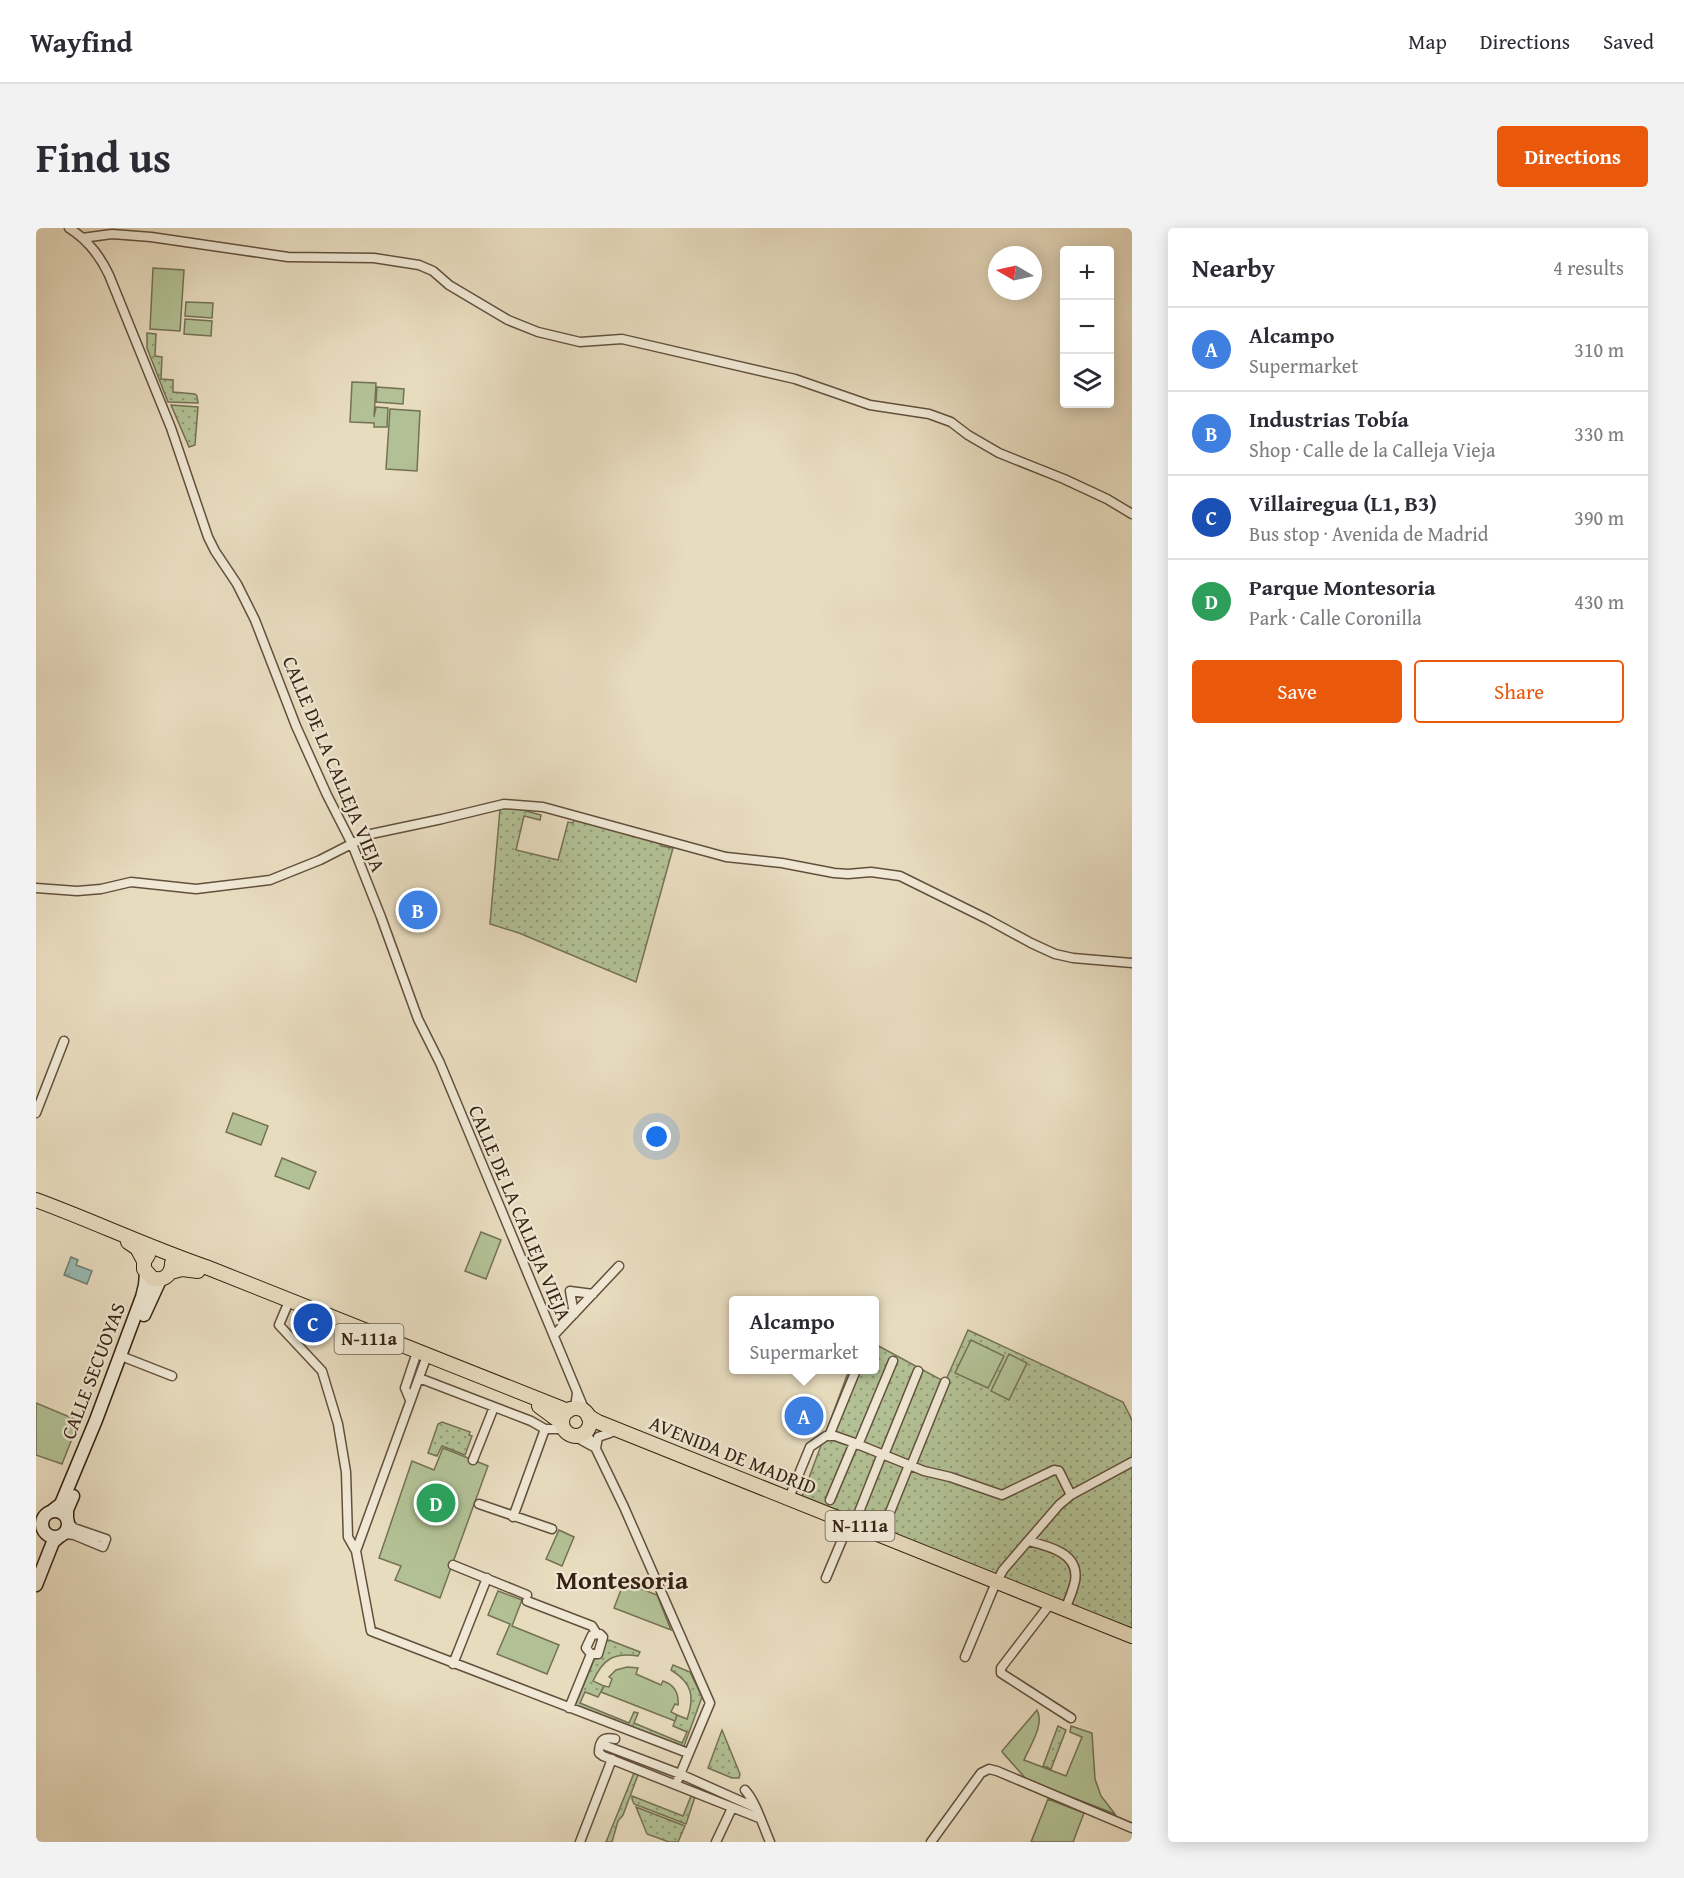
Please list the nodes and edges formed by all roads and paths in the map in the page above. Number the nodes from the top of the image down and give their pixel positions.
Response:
1 (69, 228) edge
2 (82, 238) junction
3 (1132, 514) edge
4 (352, 844) junction
5 (36, 888) edge
6 (1132, 963) edge
7 (64, 1041) dead end
8 (36, 1113) edge
9 (36, 1200) edge
10 (36, 1207) edge
11 (163, 1252) junction
12 (619, 1266) dead end
13 (145, 1267) junction
14 (165, 1276) junction
15 (593, 1294) junction
16 (287, 1306) junction
17 (574, 1314) junction
18 (554, 1335) junction
19 (126, 1358) junction
20 (420, 1359) junction
21 (893, 1361) dead end
22 (918, 1371) dead end
23 (854, 1374) edge
24 (172, 1376) dead end
25 (419, 1378) junction
26 (945, 1382) dead end
27 (410, 1401) junction
28 (494, 1407) junction
29 (577, 1422) junction
30 (545, 1429) junction
31 (610, 1433) junction
32 (829, 1436) junction
33 (856, 1444) junction
34 (596, 1449) junction
35 (883, 1454) junction
36 (473, 1460) dead end
37 (1132, 1462) edge
38 (910, 1465) junction
39 (1071, 1495) junction
40 (789, 1498) junction
41 (830, 1500) dead end
42 (479, 1504) dead end
43 (36, 1509) edge
44 (51, 1511) junction
45 (859, 1512) dead end
46 (513, 1517) junction
47 (68, 1519) junction
48 (886, 1522) dead end
49 (41, 1526) edge
50 (847, 1528) junction
51 (552, 1529) dead end
52 (62, 1535) junction
53 (1028, 1541) junction
54 (356, 1551) junction
55 (453, 1564) dead end
56 (36, 1565) edge
57 (487, 1578) junction
58 (826, 1578) dead end
59 (996, 1584) junction
60 (36, 1585) edge
61 (1047, 1608) junction
62 (1065, 1609) junction
63 (1132, 1636) edge
64 (1132, 1642) edge
65 (965, 1657) dead end
66 (453, 1664) junction
67 (569, 1708) junction
68 (1071, 1718) dead end
69 (615, 1739) dead end
70 (601, 1744) junction
71 (688, 1753) junction
72 (612, 1759) junction
73 (682, 1770) junction
74 (676, 1784) junction
75 (745, 1790) dead end
76 (754, 1807) junction
77 (732, 1808) junction
78 (759, 1818) junction
79 (1132, 1828) edge
80 (580, 1842) edge
81 (716, 1842) edge
82 (770, 1842) edge
83 (931, 1842) edge

1 - 2 street, CALLE DE LA CALLEJA VIEJA
2 - 3 street
2 - 4 street, CALLE DE LA CALLEJA VIEJA
4 - 5 street
4 - 6 street
4 - 18 street, CALLE DE LA CALLEJA VIEJA
7 - 8 street
9 - 11 main road, AVENIDA DE MADRID / N-111a
10 - 13 main road, N-111a
11 - 13 main road
11 - 14 main road
11 - 29 main road, AVENIDA DE MADRID / N-111a
12 - 15 street
13 - 14 main road, N-111a
13 - 44 main road, CALLE SECUOYAS
14 - 16 main road, AVENIDA DE MADRID / N-111a
14 - 19 main road, CALLE SECUOYAS
15 - 17 street
15 - 17 street
16 - 20 main road, AVENIDA DE MADRID / N-111a
16 - 54 street
17 - 18 street
18 - 29 street, CALLE DE LA CALLEJA VIEJA
19 - 24 street
19 - 47 main road, CALLE SECUOYAS
20 - 25 street
20 - 27 street
20 - 29 main road, AVENIDA DE MADRID / N-111a
21 - 33 street
22 - 35 street
23 - 32 street
25 - 27 street
25 - 28 street
26 - 38 street
27 - 54 street
28 - 30 street
28 - 36 street
29 - 30 street
29 - 31 main road, AVENIDA DE MADRID / N-111a
29 - 34 street
29 - 40 main road, AVENIDA DE MADRID / N-111a
30 - 46 street
31 - 34 street
31 - 50 main road, AVENIDA DE MADRID / N-111a
32 - 33 street
32 - 40 street
33 - 35 street
33 - 41 street
34 - 71 street
35 - 38 street
35 - 45 street
37 - 39 street
38 - 39 street
38 - 48 street
39 - 53 street
40 - 59 main road, AVENIDA DE MADRID / N-111a
42 - 46 street
43 - 44 main road
44 - 47 main road
44 - 49 main road
46 - 51 street
47 - 52 main road
47 - 52 street
49 - 52 main road
49 - 56 main road
50 - 58 street
50 - 59 main road, AVENIDA DE MADRID / N-111a
52 - 60 main road
53 - 59 street
53 - 62 street
54 - 66 street
55 - 57 street
57 - 66 street
57 - 67 street
59 - 61 main road, AVENIDA DE MADRID / N-111a
59 - 62 main road, AVENIDA DE MADRID / N-111a
59 - 65 street
61 - 64 main road, AVENIDA DE MADRID / N-111a
61 - 68 street
62 - 63 main road, AVENIDA DE MADRID / N-111a
66 - 67 street
67 - 71 street
69 - 70 street
70 - 72 street
70 - 73 street
71 - 73 street
72 - 74 street
72 - 80 street
73 - 74 street
73 - 76 street
74 - 77 street
75 - 76 street
76 - 78 street
77 - 78 street
77 - 81 street
78 - 82 street
79 - 83 street

